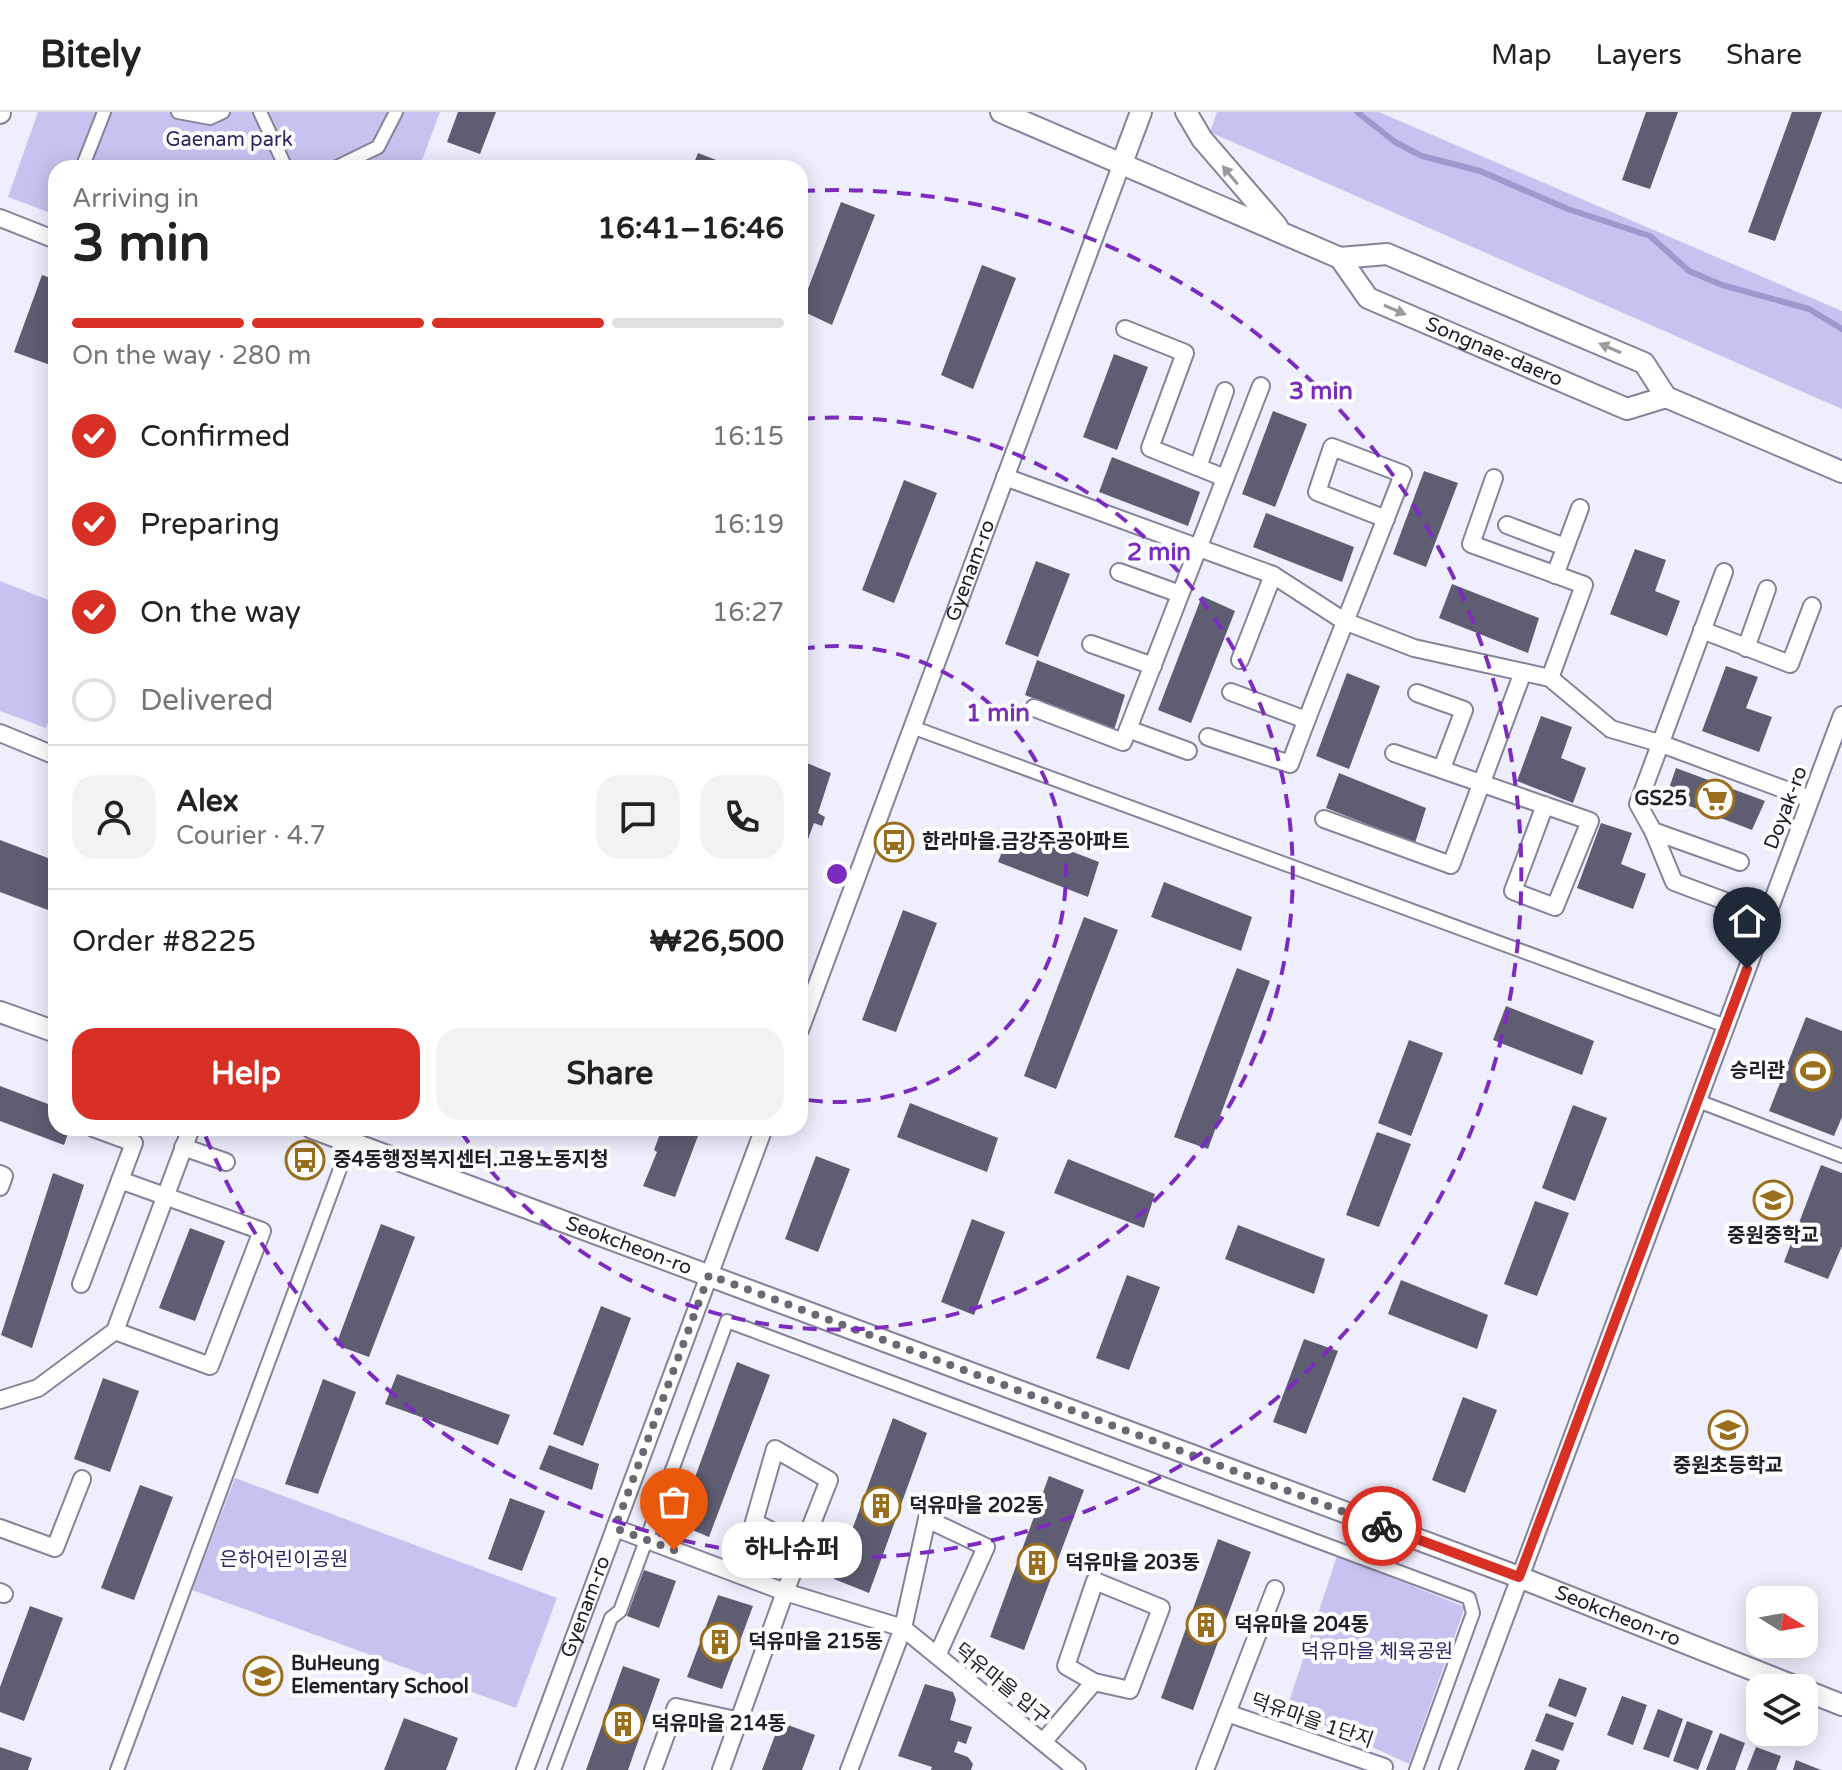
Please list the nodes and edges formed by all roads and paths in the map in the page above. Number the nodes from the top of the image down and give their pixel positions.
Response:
1 (104, 112) edge
2 (178, 112) edge
3 (223, 112) edge
4 (260, 112) edge
5 (396, 112) edge
6 (1001, 112) edge
7 (1141, 112) edge
8 (1186, 112) edge
9 (85, 160) edge
10 (282, 160) edge
11 (351, 160) edge
12 (1122, 163) junction
13 (0, 218) edge
14 (1282, 232) junction
15 (48, 237) edge
16 (1340, 258) junction
17 (1125, 329) dead end
18 (1261, 386) dead end
19 (1225, 391) dead end
20 (1666, 397) junction
21 (1198, 467) junction
22 (1842, 472) edge
23 (1005, 477) junction
24 (1225, 478) junction
25 (1494, 478) dead end
26 (1580, 508) dead end
27 (1386, 519) junction
28 (1507, 525) dead end
29 (1565, 547) junction
30 (1198, 548) junction
31 (1119, 572) dead end
32 (1724, 572) dead end
33 (1273, 575) junction
34 (1555, 575) junction
35 (1767, 589) dead end
36 (1180, 594) junction
37 (1812, 606) dead end
38 (1344, 621) junction
39 (1702, 630) junction
40 (1091, 644) dead end
41 (1746, 648) junction
42 (1240, 660) dead end
43 (1153, 666) junction
44 (1523, 672) junction
45 (1550, 678) junction
46 (1231, 692) dead end
47 (1417, 693) dead end
48 (1034, 708) dead end
49 (1842, 715) edge
50 (1306, 720) junction
51 (912, 727) junction
52 (1128, 729) junction
53 (0, 733) edge
54 (1208, 737) dead end
55 (1659, 743) junction
56 (1188, 751) dead end
57 (48, 753) edge
58 (1394, 753) dead end
59 (1442, 768) junction
60 (1482, 783) junction
61 (1810, 799) junction
62 (1545, 805) junction
63 (1324, 819) dead end
64 (1653, 831) junction
65 (1740, 862) dead end
66 (1725, 901) dead end
67 (808, 1008) edge
68 (0, 1012) edge
69 (1726, 1026) junction
70 (48, 1029) edge
71 (1698, 1101) junction
72 (115, 1136) edge
73 (188, 1136) edge
74 (334, 1136) edge
75 (761, 1136) edge
76 (350, 1142) junction
77 (183, 1147) junction
78 (1842, 1156) edge
79 (226, 1162) dead end
80 (0, 1174) edge
81 (120, 1180) junction
82 (0, 1187) edge
83 (165, 1196) junction
84 (709, 1275) junction
85 (81, 1284) dead end
86 (115, 1331) junction
87 (0, 1401) edge
88 (82, 1479) dead end
89 (0, 1528) edge
90 (615, 1528) junction
91 (646, 1539) junction
92 (803, 1547) junction
93 (1519, 1577) junction
94 (1275, 1589) dead end
95 (785, 1592) junction
96 (903, 1628) junction
97 (937, 1656) junction
98 (1763, 1674) edge
99 (1094, 1682) junction
100 (1818, 1696) edge
101 (1842, 1705) edge
102 (1227, 1713) junction
103 (740, 1721) junction
104 (1043, 1742) junction
105 (1384, 1767) dead end
106 (117, 1770) edge
107 (525, 1770) edge
108 (554, 1770) edge
109 (653, 1770) edge
110 (721, 1770) edge
111 (849, 1770) edge
112 (1077, 1770) edge
113 (1205, 1770) edge
114 (1416, 1770) edge
115 (1448, 1770) edge

1 - 9 street
2 - 3 street
4 - 10 street
5 - 11 street
6 - 12 street
7 - 12 street, Gyenam-ro
14 -> 8 street
12 - 14 street
12 - 23 street, Gyenam-ro
13 - 15 street
14 - 16 street
20 -> 16 street
16 -> 20 street, Songnae-daero
17 - 21 street
18 - 24 street
19 - 21 street
20 - 22 street
21 - 24 street
23 - 30 street
23 - 51 street, Gyenam-ro
24 - 30 street
25 - 34 street
26 - 29 street
27 - 27 street
27 - 38 street
28 - 29 street
29 - 34 street
30 - 33 street
30 - 36 street
31 - 36 street
32 - 39 street
33 - 38 street
33 - 42 street
34 - 45 street
35 - 41 street
36 - 43 street
37 - 41 street
38 - 44 street
38 - 50 street
39 - 41 street
39 - 55 street
40 - 43 street
43 - 52 street
44 - 45 street
44 - 60 street
45 - 55 street
46 - 50 street
47 - 59 street
48 - 52 street
49 - 61 street, Doyak-ro
50 - 54 street
51 - 67 street, Gyenam-ro
51 - 69 street
52 - 56 street
53 - 57 street
55 - 61 street
55 - 64 street
58 - 59 street
59 - 60 street
60 - 62 street
60 - 63 street
61 - 69 street, Doyak-ro
62 - 62 street
64 - 65 street
64 - 66 street
68 - 70 street
69 - 71 street, Doyak-ro
71 - 78 street
71 - 93 street, Doyak-ro
72 - 81 street
73 - 77 street
74 - 76 street, Seokcheon-ro
75 - 84 street, Gyenam-ro
76 - 84 street, Seokcheon-ro
76 - 106 street
77 - 79 street
77 - 83 street
80 - 82 street
81 - 83 street
81 - 85 street
83 - 86 street
83 - 86 street
84 - 90 street, Gyenam-ro
84 - 93 street, Seokcheon-ro
86 - 87 street
88 - 89 street
90 - 91 street
90 - 107 street, Gyenam-ro
91 - 95 street
91 - 108 street
91 - 114 street
92 - 92 street
92 - 95 street
93 - 98 street, Seokcheon-ro
93 - 115 street, Doyak-ro
94 - 102 street, 덕유마을 1단지
95 - 96 street
95 - 103 street
96 - 97 street, 덕유마을 입구
96 - 97 street
96 - 111 street
97 - 104 street, 덕유마을 입구
99 - 99 street
99 - 104 street
100 - 101 street, Seokcheon-ro
102 - 105 street, 덕유마을 1단지
102 - 113 street, 덕유마을 1단지
103 - 109 street
103 - 110 street
104 - 112 street, 덕유마을 입구

